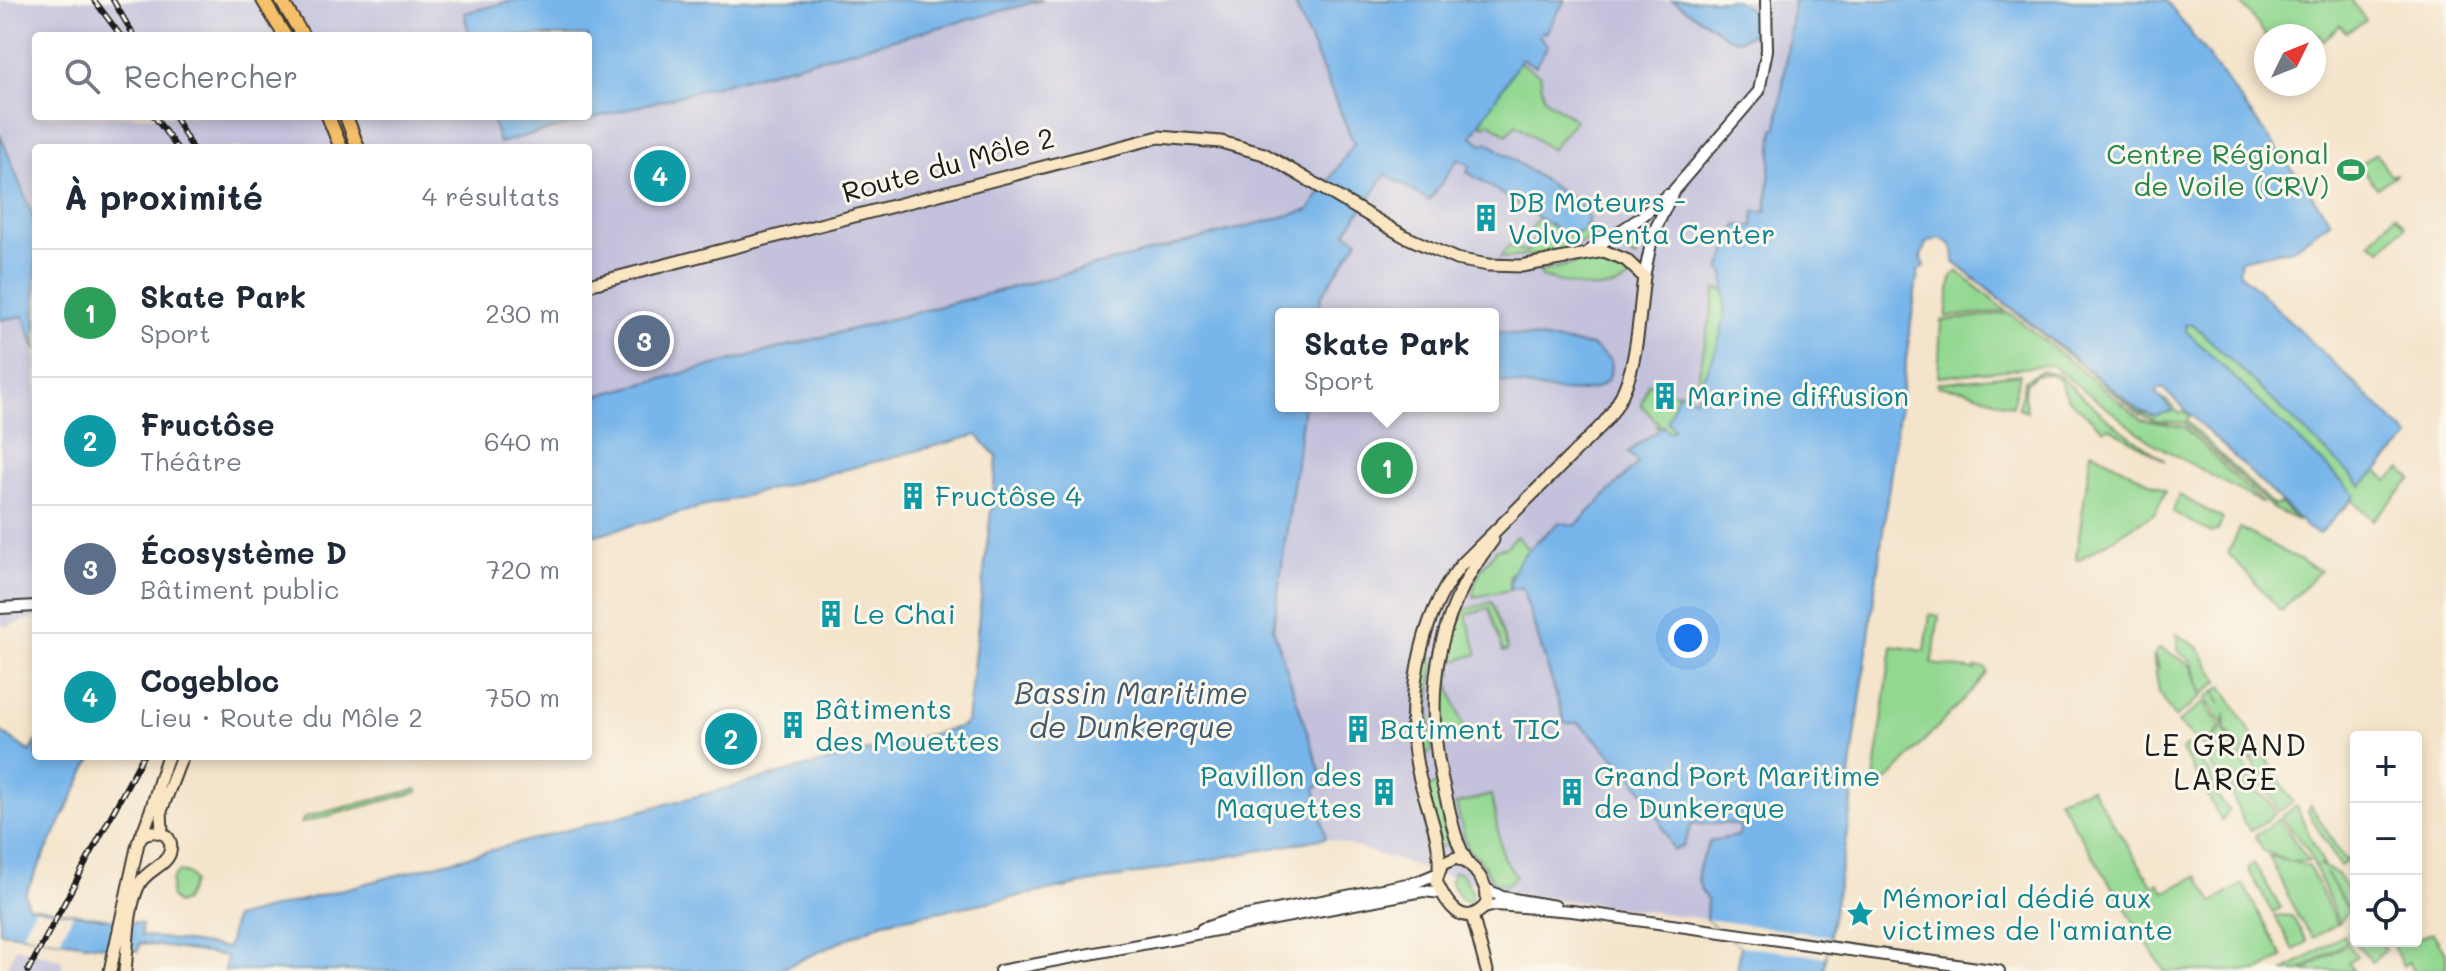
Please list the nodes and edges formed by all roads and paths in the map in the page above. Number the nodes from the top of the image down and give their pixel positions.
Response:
1 (263, 0) edge
2 (281, 0) edge
3 (1766, 0) edge
4 (283, 32) edge
5 (301, 32) edge
6 (330, 120) edge
7 (348, 120) edge
8 (339, 144) edge
9 (356, 144) edge
10 (1679, 182) junction
11 (1588, 252) junction
12 (1644, 277) junction
13 (592, 283) edge
14 (1516, 512) junction
15 (32, 606) edge
16 (0, 608) edge
17 (167, 760) edge
18 (180, 760) edge
19 (162, 833) junction
20 (141, 836) junction
21 (137, 851) junction
22 (160, 864) junction
23 (1469, 864) junction
24 (1438, 870) junction
25 (1486, 889) junction
26 (1442, 893) junction
27 (1484, 908) junction
28 (1572, 911) junction
29 (1472, 915) junction
30 (1197, 932) junction
31 (110, 971) edge
32 (125, 971) edge
33 (1000, 971) edge
34 (1487, 971) edge
35 (1999, 971) edge

1 - 4 main road
2 - 5 main road
3 - 10 street
6 - 8 main road
7 - 9 main road
10 - 11 street
10 - 12 street
11 - 12 main road
11 - 13 main road, Route du Môle 2
12 - 14 main road
14 - 23 main road
14 - 24 main road
15 - 16 street
17 - 20 main road
18 - 19 main road
19 - 20 main road
19 - 22 main road
20 - 21 main road
21 - 22 main road
21 - 31 main road
22 - 32 main road
23 - 24 main road
23 - 25 main road
24 - 26 main road
24 - 30 street
25 - 27 main road
25 - 28 street
26 - 29 main road
26 - 30 street
27 - 28 street
27 - 29 main road
28 - 35 street
29 - 34 main road
30 - 33 street

